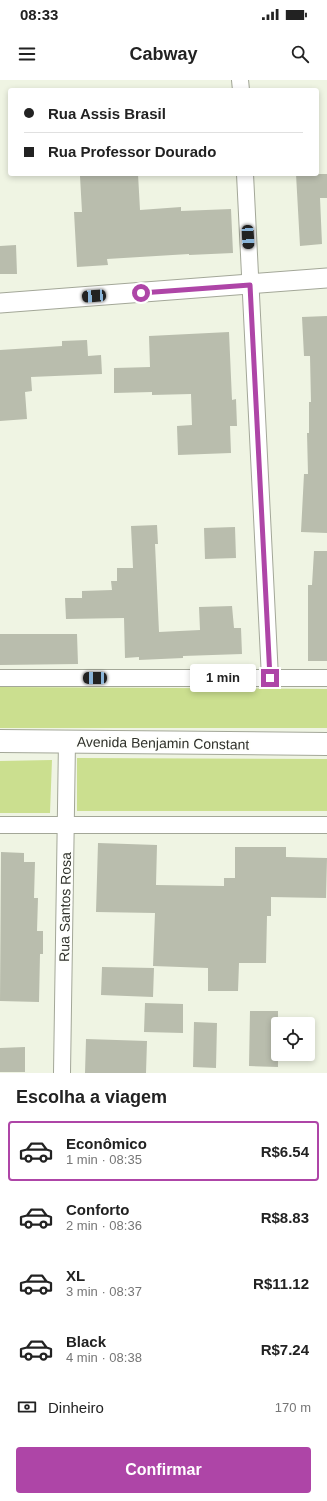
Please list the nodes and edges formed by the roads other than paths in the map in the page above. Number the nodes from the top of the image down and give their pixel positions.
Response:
1 (245, 176) edge
2 (327, 278) edge
3 (250, 285) junction
4 (0, 303) edge
5 (0, 678) edge
6 (270, 678) junction
7 (327, 678) edge
8 (0, 741) edge
9 (67, 741) junction
10 (327, 744) edge
11 (0, 825) edge
12 (66, 825) junction
13 (327, 825) edge
14 (62, 1073) edge

1 - 3 street
2 - 3 street
3 - 4 street
3 - 6 street
5 - 6 street
6 - 7 street
8 - 9 main road, Avenida Benjamin Constant
9 - 10 main road, Avenida Benjamin Constant
9 - 12 street, Rua Santos Rosa
11 - 12 street
12 - 13 street
12 - 14 street, Rua Santos Rosa

